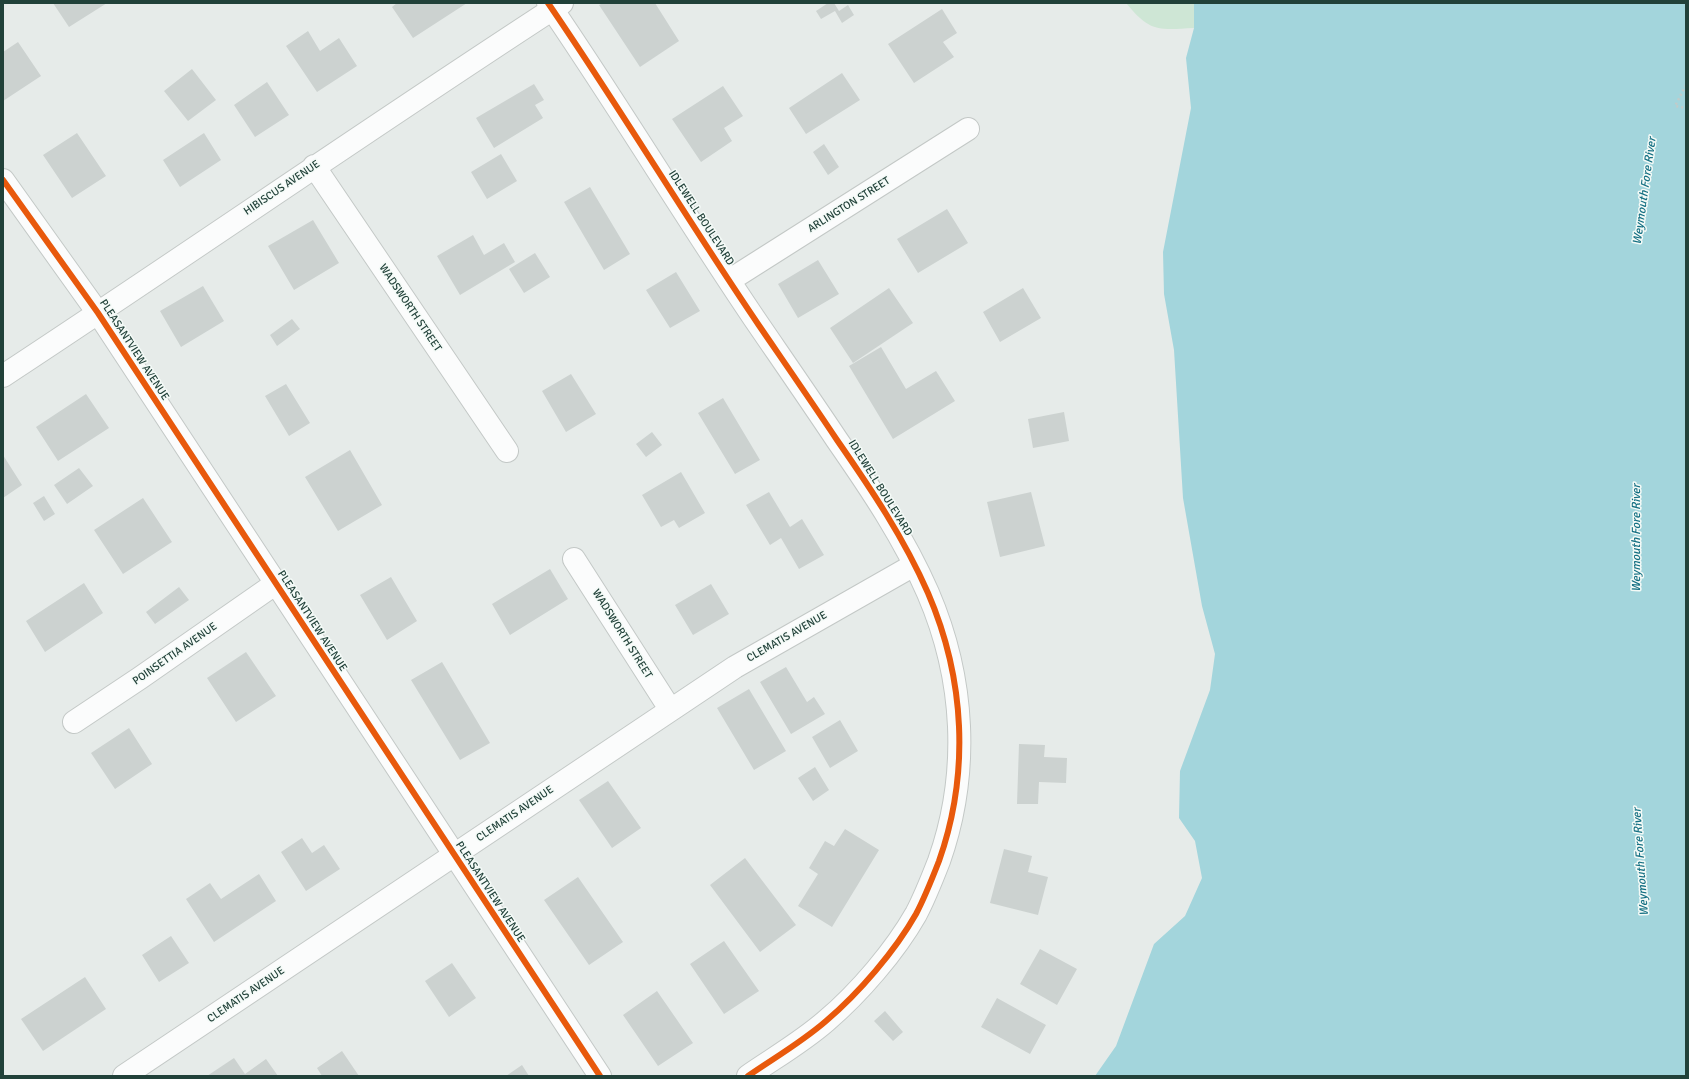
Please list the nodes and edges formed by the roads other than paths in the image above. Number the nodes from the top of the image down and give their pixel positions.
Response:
1 (554, 5) edge
2 (968, 129) dead end
3 (314, 166) junction
4 (3, 180) edge
5 (730, 280) junction
6 (98, 313) junction
7 (3, 376) edge
8 (507, 451) dead end
9 (574, 559) dead end
10 (914, 565) junction
11 (275, 584) junction
12 (670, 709) junction
13 (74, 722) dead end
14 (454, 856) junction
15 (124, 1076) edge
16 (600, 1076) edge
17 (748, 1076) edge

1 - 3 street, HIBISCUS AVENUE
1 - 5 street, IDLEWELL BOULEVARD
2 - 5 street, ARLINGTON STREET
3 - 6 street, HIBISCUS AVENUE
3 - 8 street, WADSWORTH STREET
4 - 6 street, PLEASANTVIEW AVENUE
5 - 10 street, IDLEWELL BOULEVARD
6 - 7 street, HIBISCUS AVENUE
6 - 11 street, PLEASANTVIEW AVENUE
9 - 12 street, WADSWORTH STREET
10 - 12 street, CLEMATIS AVENUE
10 - 17 street, IDLEWELL BOULEVARD
11 - 13 street, POINSETTIA AVENUE
11 - 14 street, PLEASANTVIEW AVENUE
12 - 14 street, CLEMATIS AVENUE
14 - 15 street, CLEMATIS AVENUE
14 - 16 street, PLEASANTVIEW AVENUE

